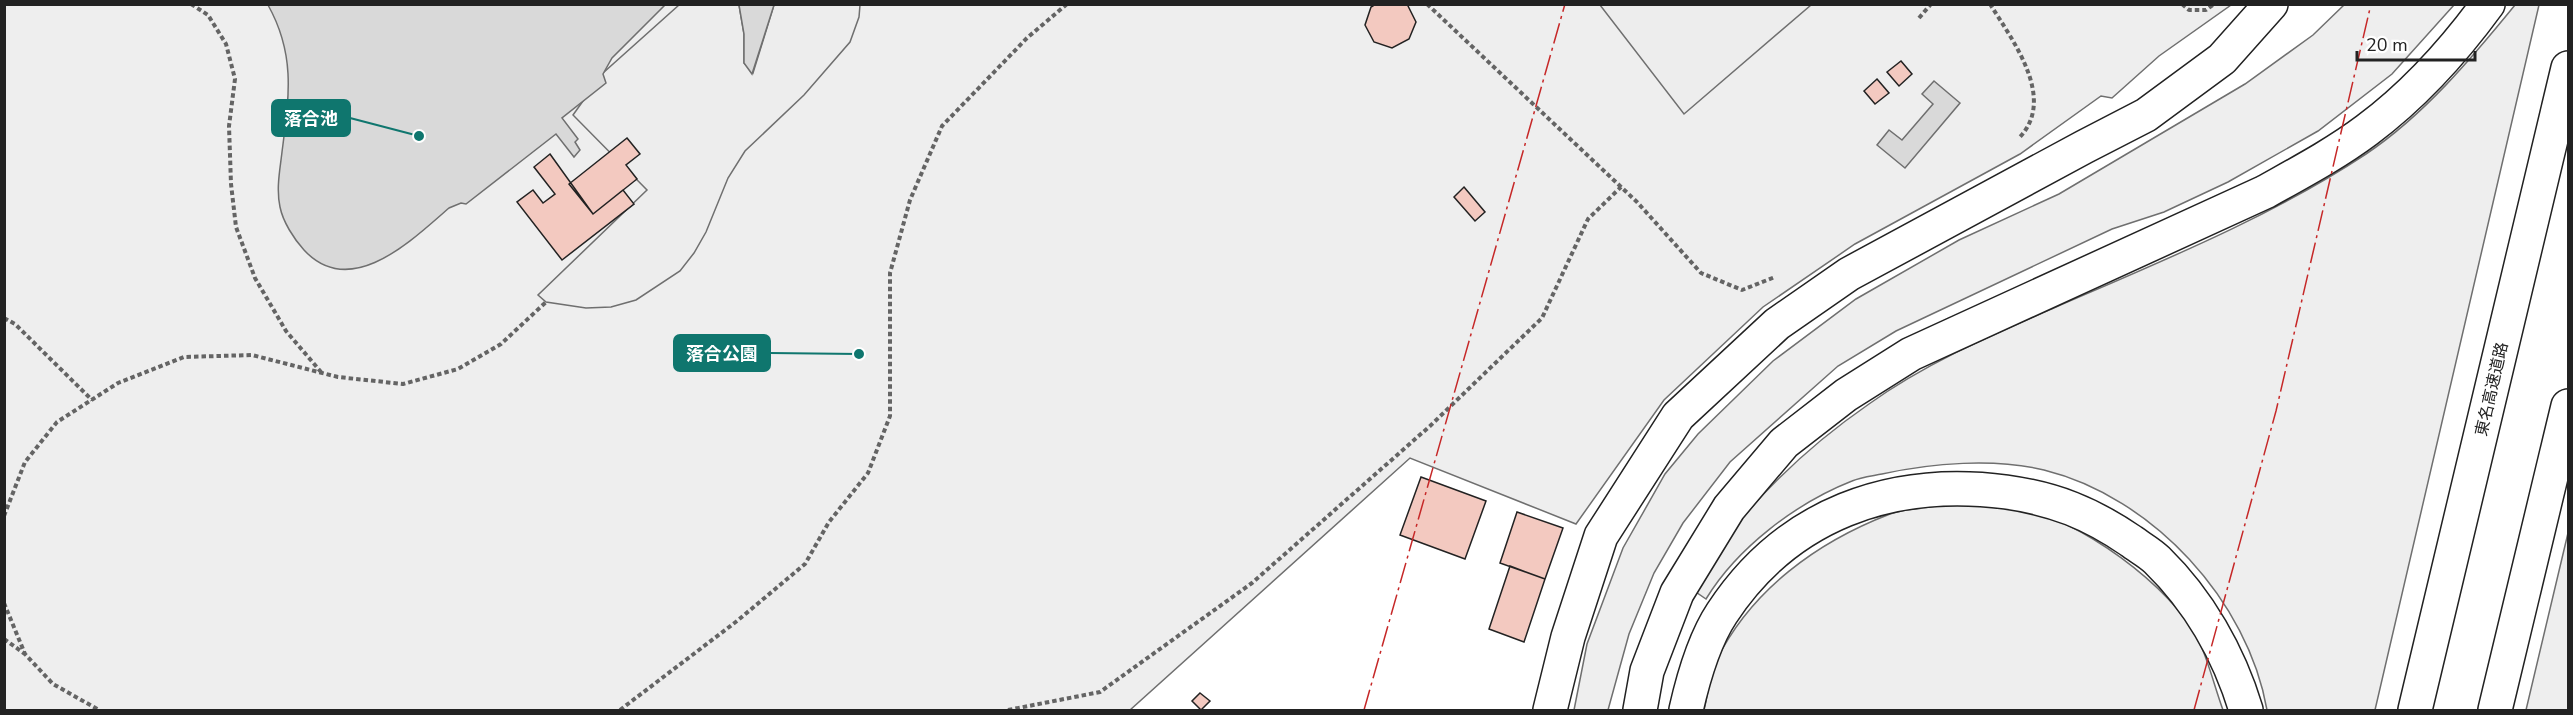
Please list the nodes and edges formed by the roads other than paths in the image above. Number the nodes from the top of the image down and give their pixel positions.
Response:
1 (2271, 4) edge
2 (2488, 4) edge
3 (2568, 68) edge
4 (2568, 406) edge
5 (1550, 711) edge
6 (1640, 711) edge
7 (1686, 711) edge
8 (2246, 711) edge
9 (2415, 711) edge
10 (2495, 711) edge

1 - 5 main road
2 - 6 main road
3 - 9 main road, 東名高速道路
4 - 10 main road
7 - 8 main road

